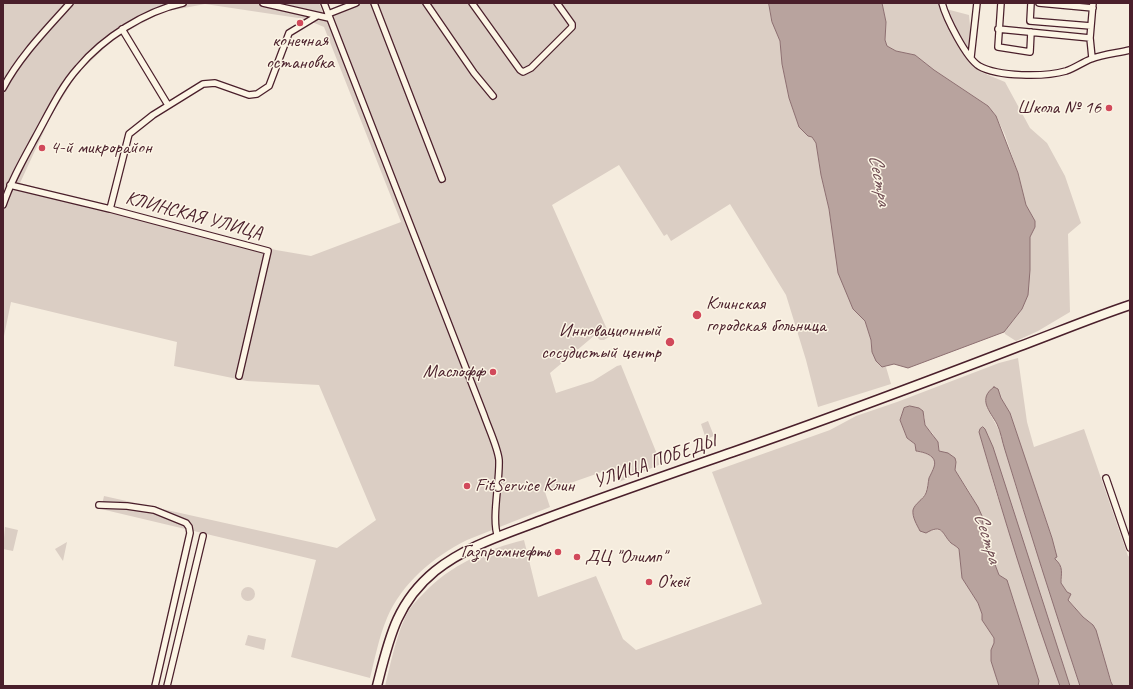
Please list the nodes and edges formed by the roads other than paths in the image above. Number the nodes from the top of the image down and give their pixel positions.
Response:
1 (70, 3) edge
2 (183, 3) edge
3 (263, 3) edge
4 (324, 3) edge
5 (356, 3) edge
6 (374, 3) edge
7 (426, 3) edge
8 (472, 3) edge
9 (557, 3) edge
10 (942, 3) edge
11 (977, 3) edge
12 (1001, 3) edge
13 (1031, 3) edge
14 (1039, 3) edge
15 (1093, 5) edge
16 (317, 16) junction
17 (329, 16) junction
18 (1091, 26) junction
19 (122, 29) junction
20 (998, 29) junction
21 (1031, 32) junction
22 (1090, 38) junction
23 (1130, 50) edge
24 (971, 57) junction
25 (1092, 58) junction
26 (3, 88) edge
27 (493, 96) dead end
28 (168, 105) junction
29 (442, 179) dead end
30 (10, 185) junction
31 (3, 204) edge
32 (110, 209) junction
33 (1130, 305) edge
34 (240, 376) dead end
35 (1106, 478) dead end
36 (99, 505) dead end
37 (203, 536) dead end
38 (498, 537) junction
39 (1130, 548) edge
40 (155, 686) edge
41 (167, 686) edge
42 (377, 686) edge

1 - 26 street
2 - 19 street
3 - 16 street
4 - 17 street
5 - 17 street
6 - 29 street
7 - 27 street
8 - 9 street
10 - 24 street
11 - 24 street
12 - 20 street
13 - 18 street
14 - 15 street
15 - 18 street
16 - 17 street
16 - 28 street
17 - 38 street
18 - 22 street
19 - 28 street
19 - 30 street
20 - 21 street
20 - 21 street
21 - 22 street
22 - 25 street
23 - 25 street
24 - 25 street
28 - 32 street
30 - 31 street
30 - 32 street, КЛИНСКАЯ УЛИЦА
32 - 34 street, КЛИНСКАЯ УЛИЦА
33 - 38 street, УЛИЦА ПОБЕДЫ
35 - 39 street
36 - 40 street
37 - 41 street
38 - 42 street, УЛИЦА ПОБЕДЫ

